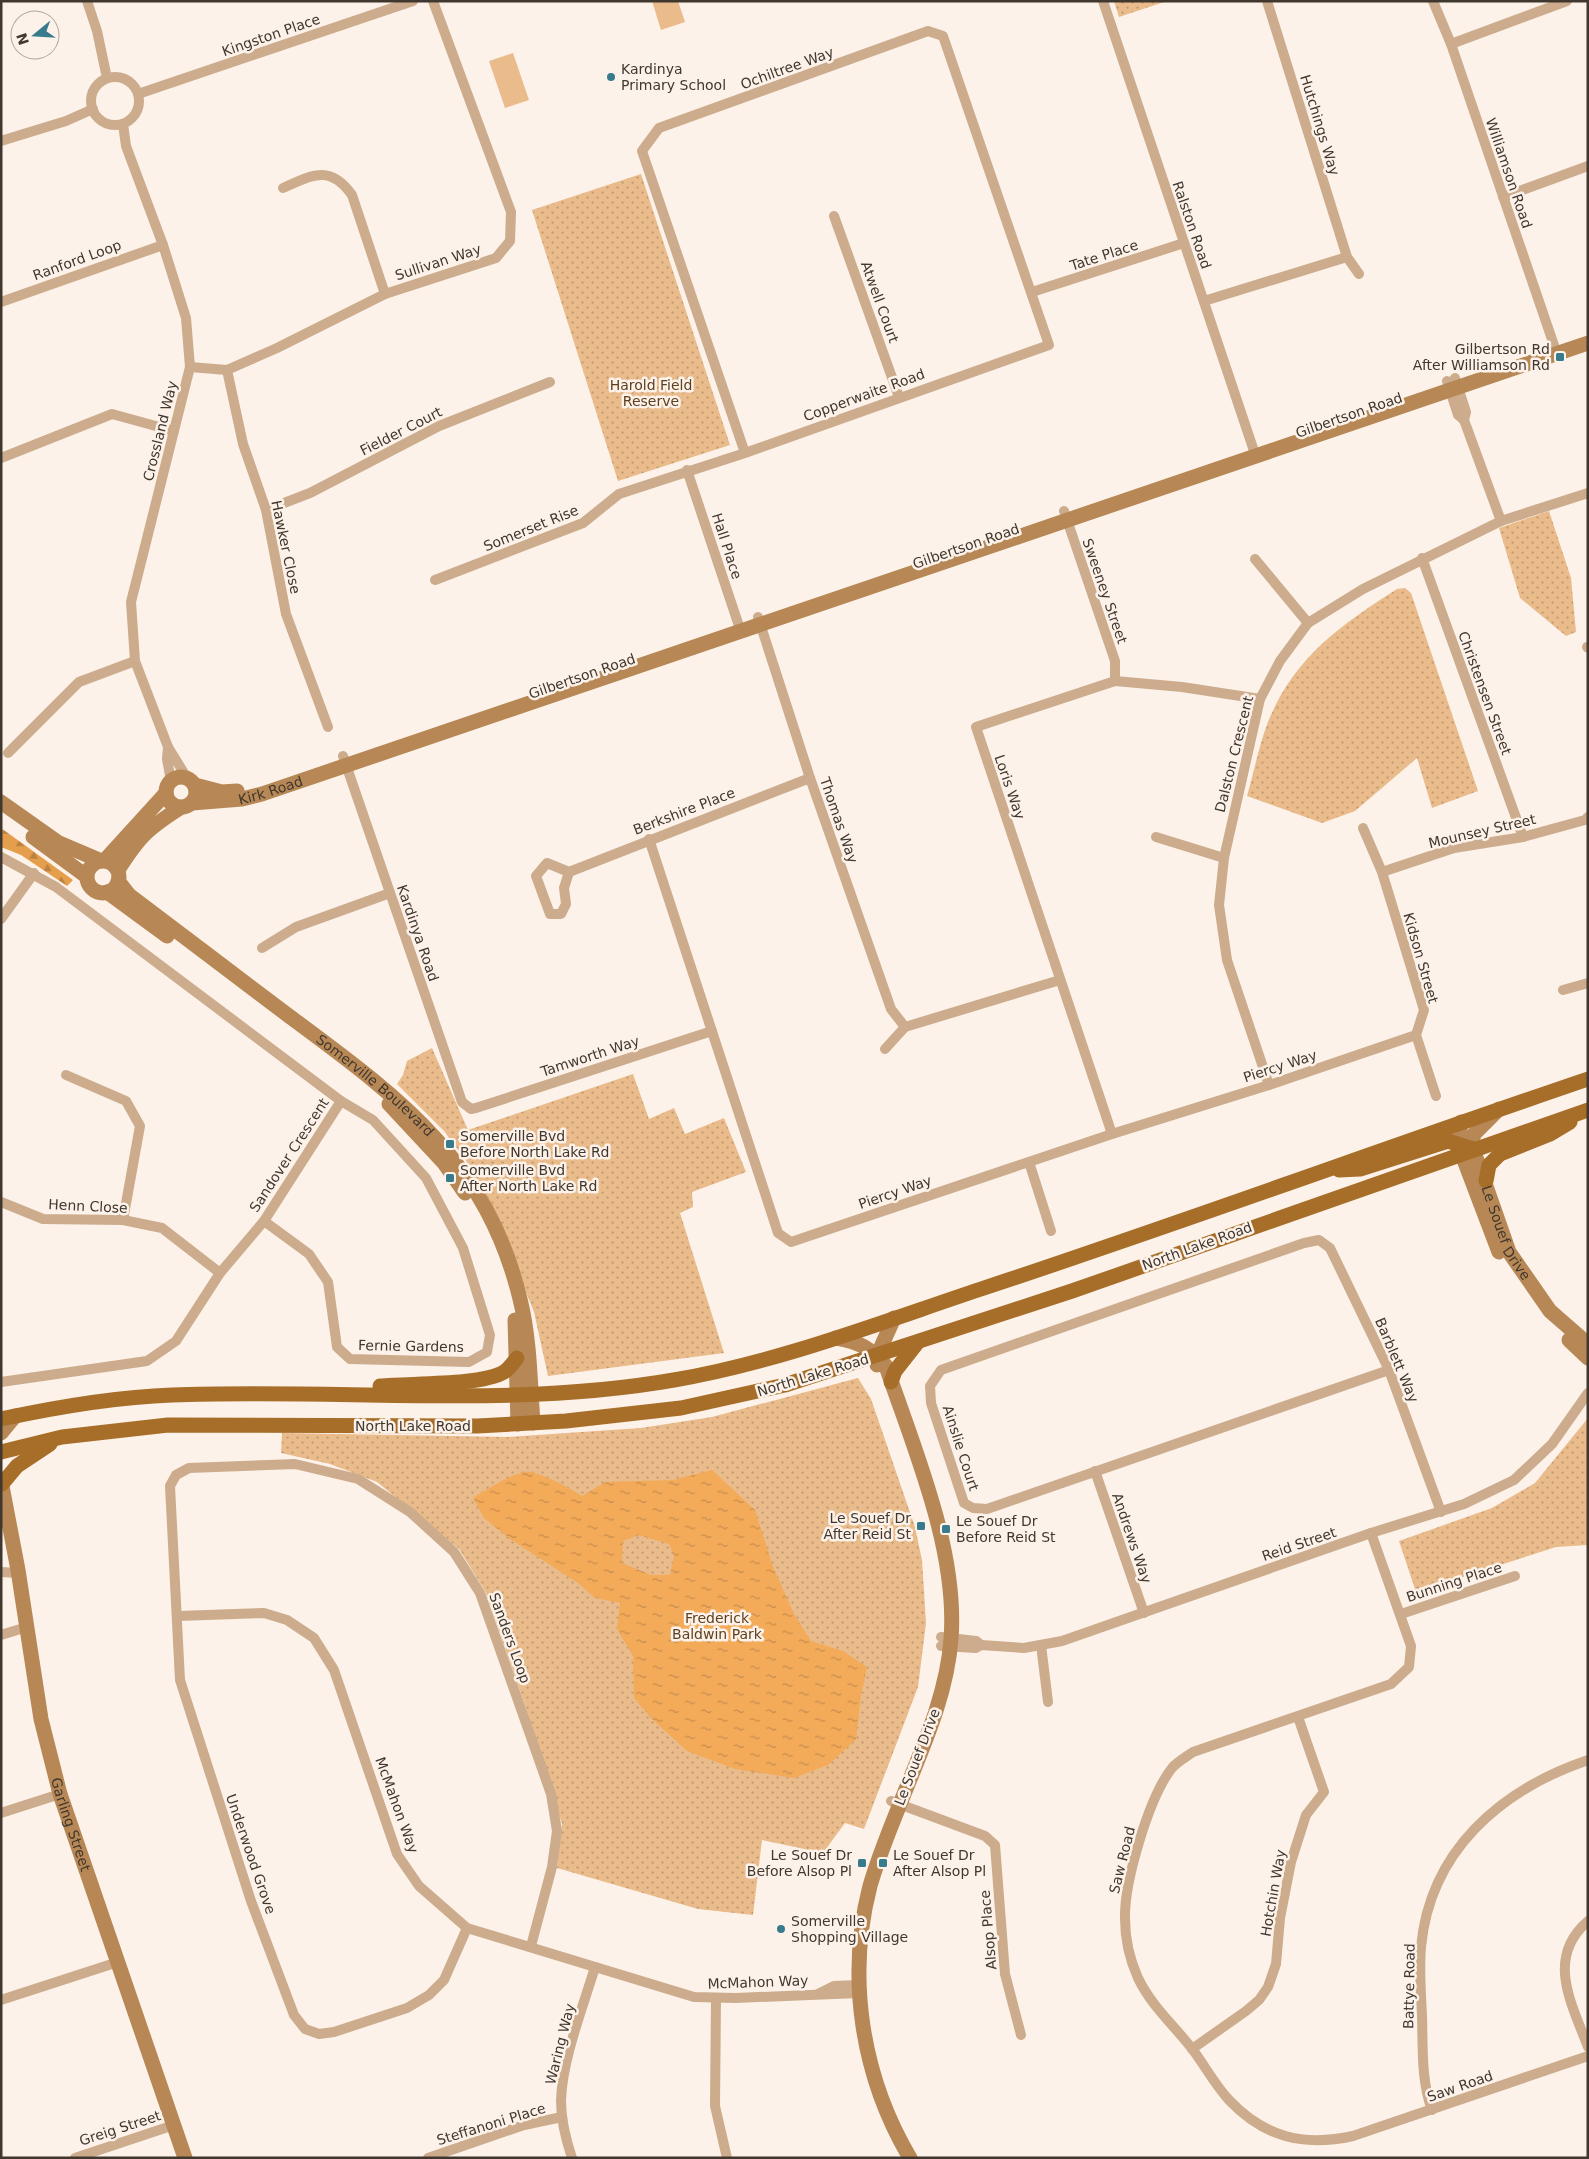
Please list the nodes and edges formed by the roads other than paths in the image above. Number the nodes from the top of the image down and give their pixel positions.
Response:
1 (87, 1) edge
2 (413, 1) edge
3 (433, 1) edge
4 (1103, 1) edge
5 (1267, 1) edge
6 (1567, 1) edge
7 (1434, 2) edge
8 (1450, 44) junction
9 (107, 78) junction
10 (138, 94) junction
11 (92, 109) junction
12 (123, 124) junction
13 (1, 142) edge
14 (1588, 166) edge
15 (283, 188) dead end
16 (1503, 197) junction
17 (834, 216) dead end
18 (1184, 243) junction
19 (163, 245) junction
20 (1347, 257) junction
21 (1359, 274) dead end
22 (1032, 292) junction
23 (385, 294) junction
24 (1204, 301) junction
25 (1, 302) edge
26 (1588, 334) edge
27 (1588, 343) edge
28 (1050, 345) joint
29 (1555, 350) junction
30 (190, 367) junction
31 (227, 370) junction
32 (550, 382) dead end
33 (1452, 384) junction
34 (900, 397) junction
35 (174, 431) junction
36 (745, 452) junction
37 (1254, 452) junction
38 (1, 458) edge
39 (687, 470) junction
40 (1588, 493) edge
41 (266, 510) junction
42 (1065, 516) junction
43 (1501, 521) junction
44 (1422, 558) junction
45 (1255, 559) dead end
46 (435, 580) dead end
47 (759, 621) junction
48 (1308, 624) junction
49 (739, 628) junction
50 (135, 662) junction
51 (1115, 680) junction
52 (1260, 699) junction
53 (328, 726) dead end
54 (168, 747) junction
55 (8, 753) dead end
56 (345, 761) junction
57 (810, 778) junction
58 (191, 782) junction
59 (168, 787) junction
60 (1, 802) edge
61 (186, 805) junction
62 (1, 813) edge
63 (1588, 817) edge
64 (1364, 828) dead end
65 (1156, 837) dead end
66 (1523, 837) junction
67 (649, 839) junction
68 (1, 857) edge
69 (1224, 858) junction
70 (102, 860) junction
71 (569, 872) junction
72 (1382, 872) junction
73 (34, 873) junction
74 (118, 875) junction
75 (86, 876) junction
76 (107, 892) junction
77 (390, 893) junction
78 (1, 919) edge
79 (262, 948) dead end
80 (1060, 980) junction
81 (1588, 982) edge
82 (1563, 990) dead end
83 (905, 1026) junction
84 (712, 1031) junction
85 (1416, 1035) junction
86 (885, 1049) dead end
87 (66, 1075) dead end
88 (1588, 1080) edge
89 (1269, 1085) junction
90 (1436, 1096) dead end
91 (340, 1101) junction
92 (476, 1108) joint
93 (1499, 1109) junction
94 (1588, 1110) edge
95 (1461, 1122) junction
96 (1112, 1134) junction
97 (1464, 1148) junction
98 (1029, 1162) junction
99 (1323, 1170) junction
100 (1486, 1181) junction
101 (1, 1202) edge
102 (123, 1220) junction
103 (264, 1221) junction
104 (1052, 1231) dead end
105 (1304, 1243) joint
106 (220, 1273) junction
107 (894, 1318) junction
108 (836, 1338) junction
109 (917, 1342) junction
110 (1588, 1344) edge
111 (876, 1356) junction
112 (517, 1358) junction
113 (1588, 1358) edge
114 (1389, 1370) junction
115 (1, 1382) edge
116 (891, 1382) junction
117 (1588, 1393) edge
118 (347, 1394) junction
119 (524, 1394) junction
120 (8, 1418) edge
121 (525, 1423) junction
122 (1, 1433) edge
123 (62, 1437) junction
124 (1, 1452) edge
125 (1095, 1471) junction
126 (176, 1475) joint
127 (2, 1482) edge
128 (1441, 1512) junction
129 (1371, 1533) junction
130 (1, 1540) edge
131 (10, 1573) edge
132 (1515, 1576) dead end
133 (1144, 1613) junction
134 (1401, 1614) junction
135 (178, 1616) junction
136 (22, 1628) junction
137 (1, 1635) edge
138 (946, 1642) junction
139 (1041, 1645) junction
140 (1048, 1702) dead end
141 (1298, 1717) junction
142 (1588, 1760) edge
143 (56, 1795) junction
144 (895, 1803) junction
145 (1, 1813) edge
146 (1588, 1921) edge
147 (467, 1928) junction
148 (531, 1946) junction
149 (113, 1964) junction
150 (595, 1967) junction
151 (855, 1990) junction
152 (716, 1998) junction
153 (1, 2000) edge
154 (1021, 2035) dead end
155 (1588, 2047) edge
156 (1192, 2049) junction
157 (1588, 2056) edge
158 (1432, 2110) junction
159 (562, 2117) junction
160 (170, 2126) junction
161 (75, 2158) edge
162 (176, 2158) edge
163 (185, 2158) edge
164 (428, 2158) edge
165 (572, 2158) edge
166 (727, 2158) edge
167 (900, 2158) edge
168 (910, 2158) edge

1 - 9 street
2 - 10 street, Kingston Place
3 - 23 street, Sullivan Way
4 - 18 street, Ralston Road
5 - 20 street, Hutchings Way
6 - 8 street
7 - 8 street, Williamson Road
8 - 16 street, Williamson Road
9 - 10 street
9 - 11 street
10 - 12 street
11 - 12 street
11 - 13 street
12 - 19 street, Crossland Way
14 - 16 street
15 - 23 street
16 - 29 street, Williamson Road
17 - 34 street, Atwell Court
18 - 22 street, Tate Place
18 - 24 street, Ralston Road
19 - 25 street, Ranford Loop
19 - 30 street, Crossland Way
20 - 21 street, Hutchings Way
20 - 24 street
22 - 28 street, Ochiltree Way
22 - 36 street, Ochiltree Way
23 - 31 street, Sullivan Way
24 - 37 street, Ralston Road
26 - 29 street, Gilbertson Road
27 - 29 street, Gilbertson Road
28 - 34 street, Copperwaite Road
29 - 33 street, Gilbertson Road
30 - 31 street, Sullivan Way
30 - 35 street, Crossland Way
31 - 41 street, Hawker Close
32 - 41 street, Fielder Court
33 - 37 street, Gilbertson Road
33 - 43 street
34 - 36 street, Copperwaite Road
35 - 38 street
35 - 50 street, Crossland Way
36 - 39 street, Copperwaite Road
37 - 42 street, Gilbertson Road
39 - 46 street, Somerset Rise
39 - 49 street, Hall Place
40 - 43 street, Dalston Crescent
41 - 53 street, Hawker Close
42 - 47 street, Gilbertson Road
42 - 51 street, Sweeney Street
43 - 44 street, Dalston Crescent
44 - 48 street, Dalston Crescent
44 - 66 street, Christensen Street
45 - 48 street
47 - 49 street, Gilbertson Road
47 - 57 street, Thomas Way
48 - 52 street, Dalston Crescent
49 - 56 street, Gilbertson Road
50 - 54 street, Crossland Way
50 - 55 street
51 - 52 street, Loris Way
51 - 80 street, Loris Way
52 - 69 street, Dalston Crescent
54 - 58 street, Crossland Way
54 - 59 street, Crossland Way
56 - 58 street, Kirk Road
56 - 61 street, Kirk Road
56 - 77 street, Kardinya Road
57 - 67 street, Berkshire Place
57 - 83 street, Thomas Way
58 - 59 street
58 - 61 street
59 - 61 street
59 - 70 street
60 - 70 street
61 - 74 street, Kirk Road
62 - 75 street
63 - 66 street, Mounsey Street
64 - 72 street, Kidson Street
65 - 69 street
66 - 72 street, Mounsey Street
67 - 71 street, Berkshire Place
67 - 84 street, Piercy Way
68 - 73 street, Sandover Crescent
69 - 89 street, Dalston Crescent
70 - 74 street
70 - 75 street
71 - 71 street
72 - 85 street, Kidson Street
73 - 78 street
73 - 91 street, Sandover Crescent
74 - 76 street
74 - 119 street, Somerville Boulevard
75 - 76 street
76 - 112 street, Somerville Boulevard
77 - 79 street
77 - 92 street, Kardinya Road
80 - 83 street
80 - 96 street, Loris Way
81 - 82 street
83 - 86 street
84 - 92 street, Tamworth Way
84 - 98 street, Piercy Way
85 - 89 street, Piercy Way
85 - 90 street
87 - 102 street
88 - 93 main road, North Lake Road
89 - 96 street, Piercy Way
91 - 103 street, Sandover Crescent
91 - 103 street, Fernie Gardens
93 - 95 main road, North Lake Road
93 - 97 street
94 - 97 main road, North Lake Road
94 - 100 main road
95 - 97 street, Le Souef Drive
95 - 99 main road, North Lake Road
96 - 98 street, Piercy Way
97 - 99 main road
97 - 100 street, Le Souef Drive
97 - 109 main road, North Lake Road
97 - 113 street, Le Souef Drive
98 - 104 street
99 - 107 main road, North Lake Road
100 - 110 street, Le Souef Drive
101 - 102 street, Henn Close
102 - 106 street, Henn Close
103 - 106 street, Sandover Crescent
105 - 114 street, Barblett Way
105 - 125 street, Ainslie Court
106 - 115 street, Sandover Crescent
107 - 108 main road, North Lake Road
107 - 111 street
108 - 111 street, Le Souef Drive
108 - 119 main road, North Lake Road
109 - 111 main road, North Lake Road
109 - 116 main road
111 - 116 street, Le Souef Drive
111 - 121 main road, North Lake Road
111 - 138 street, Le Souef Drive
112 - 118 main road
112 - 119 street, Somerville Boulevard
114 - 125 street, Ainslie Court
114 - 128 street, Barblett Way
116 - 138 street, Le Souef Drive
117 - 128 street, Reid Street
118 - 119 main road, North Lake Road
118 - 120 main road, North Lake Road
119 - 121 street, Somerville Boulevard
120 - 122 street
121 - 123 main road, North Lake Road
123 - 124 main road, North Lake Road
123 - 127 main road
125 - 133 street, Andrews Way
126 - 135 street, Underwood Grove
126 - 148 street, Sanders Loop
127 - 131 street, Garling Street
128 - 129 street, Reid Street
129 - 133 street, Reid Street
129 - 134 street, Saw Road
130 - 131 street, Garling Street
131 - 136 street, Garling Street
132 - 134 street, Bunning Place
133 - 139 street, Reid Street
134 - 141 street, Saw Road
135 - 147 street, McMahon Way
135 - 147 street, Underwood Grove
136 - 137 street
136 - 143 street, Garling Street
138 - 139 street, Reid Street
138 - 144 street, Le Souef Drive
139 - 140 street
141 - 156 street, Hotchin Way
141 - 156 street, Saw Road
142 - 158 street, Battye Road
143 - 145 street
143 - 149 street, Garling Street
144 - 151 street, Le Souef Drive
144 - 154 street, Alsop Place
146 - 155 street
147 - 148 street, McMahon Way
148 - 150 street, McMahon Way
149 - 153 street
149 - 160 street, Garling Street
150 - 152 street, McMahon Way
150 - 159 street, Waring Way
151 - 152 street, McMahon Way
151 - 167 street, Le Souef Drive
151 - 168 street, Le Souef Drive
152 - 166 street
156 - 158 street, Saw Road
157 - 158 street, Saw Road
159 - 164 street, Steffanoni Place
159 - 165 street, Waring Way
160 - 161 street, Greig Street
160 - 162 street, Garling Street
160 - 163 street, Garling Street

